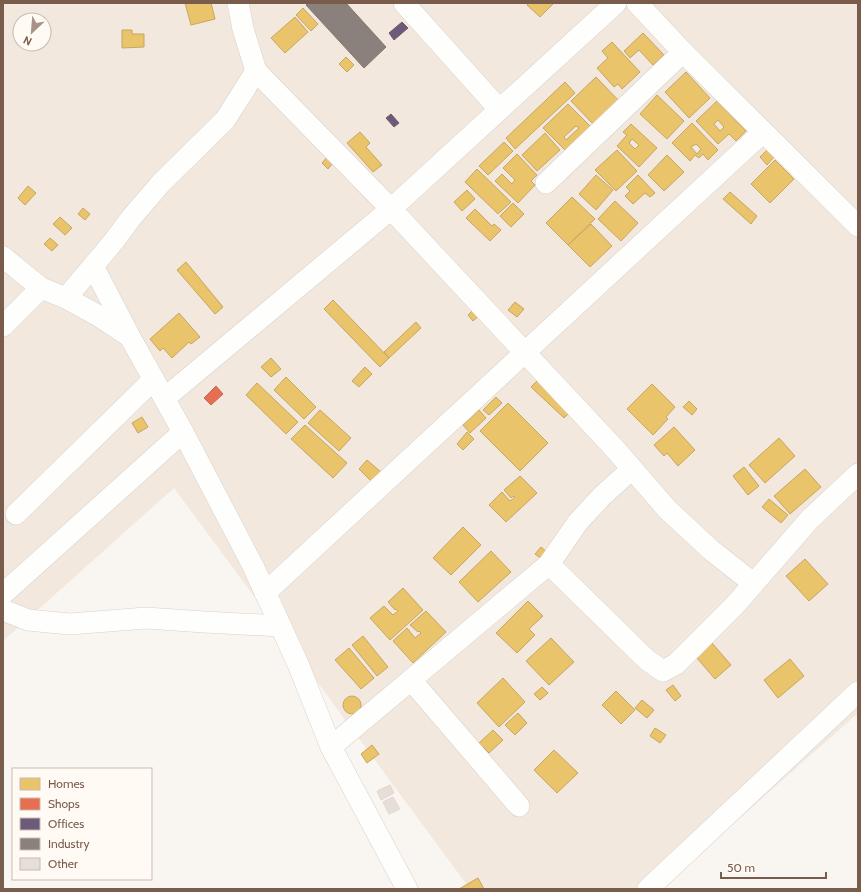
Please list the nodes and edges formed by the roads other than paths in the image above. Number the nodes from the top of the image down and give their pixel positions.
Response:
1 (238, 3) edge
2 (404, 3) edge
3 (616, 3) edge
4 (637, 3) edge
5 (683, 52) junction
6 (256, 71) junction
7 (499, 109) junction
8 (763, 132) junction
9 (546, 183) dead end
10 (391, 209) junction
11 (858, 226) edge
12 (3, 257) edge
13 (93, 266) junction
14 (41, 288) junction
15 (66, 298) junction
16 (3, 326) edge
17 (130, 337) junction
18 (524, 352) junction
19 (154, 379) junction
20 (165, 398) junction
21 (183, 432) junction
22 (632, 469) junction
23 (858, 474) edge
24 (16, 514) dead end
25 (549, 564) junction
26 (753, 583) junction
27 (265, 593) junction
28 (3, 594) edge
29 (3, 610) edge
30 (281, 626) junction
31 (411, 680) junction
32 (858, 692) edge
33 (331, 747) junction
34 (519, 806) dead end
35 (407, 889) edge
36 (648, 889) edge

1 - 6 street
2 - 7 street
3 - 7 street
4 - 5 street
5 - 8 street
5 - 9 street
6 - 10 street
6 - 13 street
7 - 10 street
8 - 11 street
8 - 18 street
10 - 18 street
10 - 20 street
12 - 14 street
13 - 15 street
13 - 17 street
14 - 15 street
14 - 16 street
15 - 17 street
17 - 19 street
18 - 22 street
18 - 27 street
19 - 20 street
19 - 24 street
20 - 21 street
21 - 27 street
21 - 28 street
22 - 25 street
22 - 26 street
23 - 26 street
25 - 26 street
25 - 31 street
27 - 30 street
29 - 30 street
30 - 33 street
31 - 33 street
31 - 34 street
32 - 36 street
33 - 35 street

